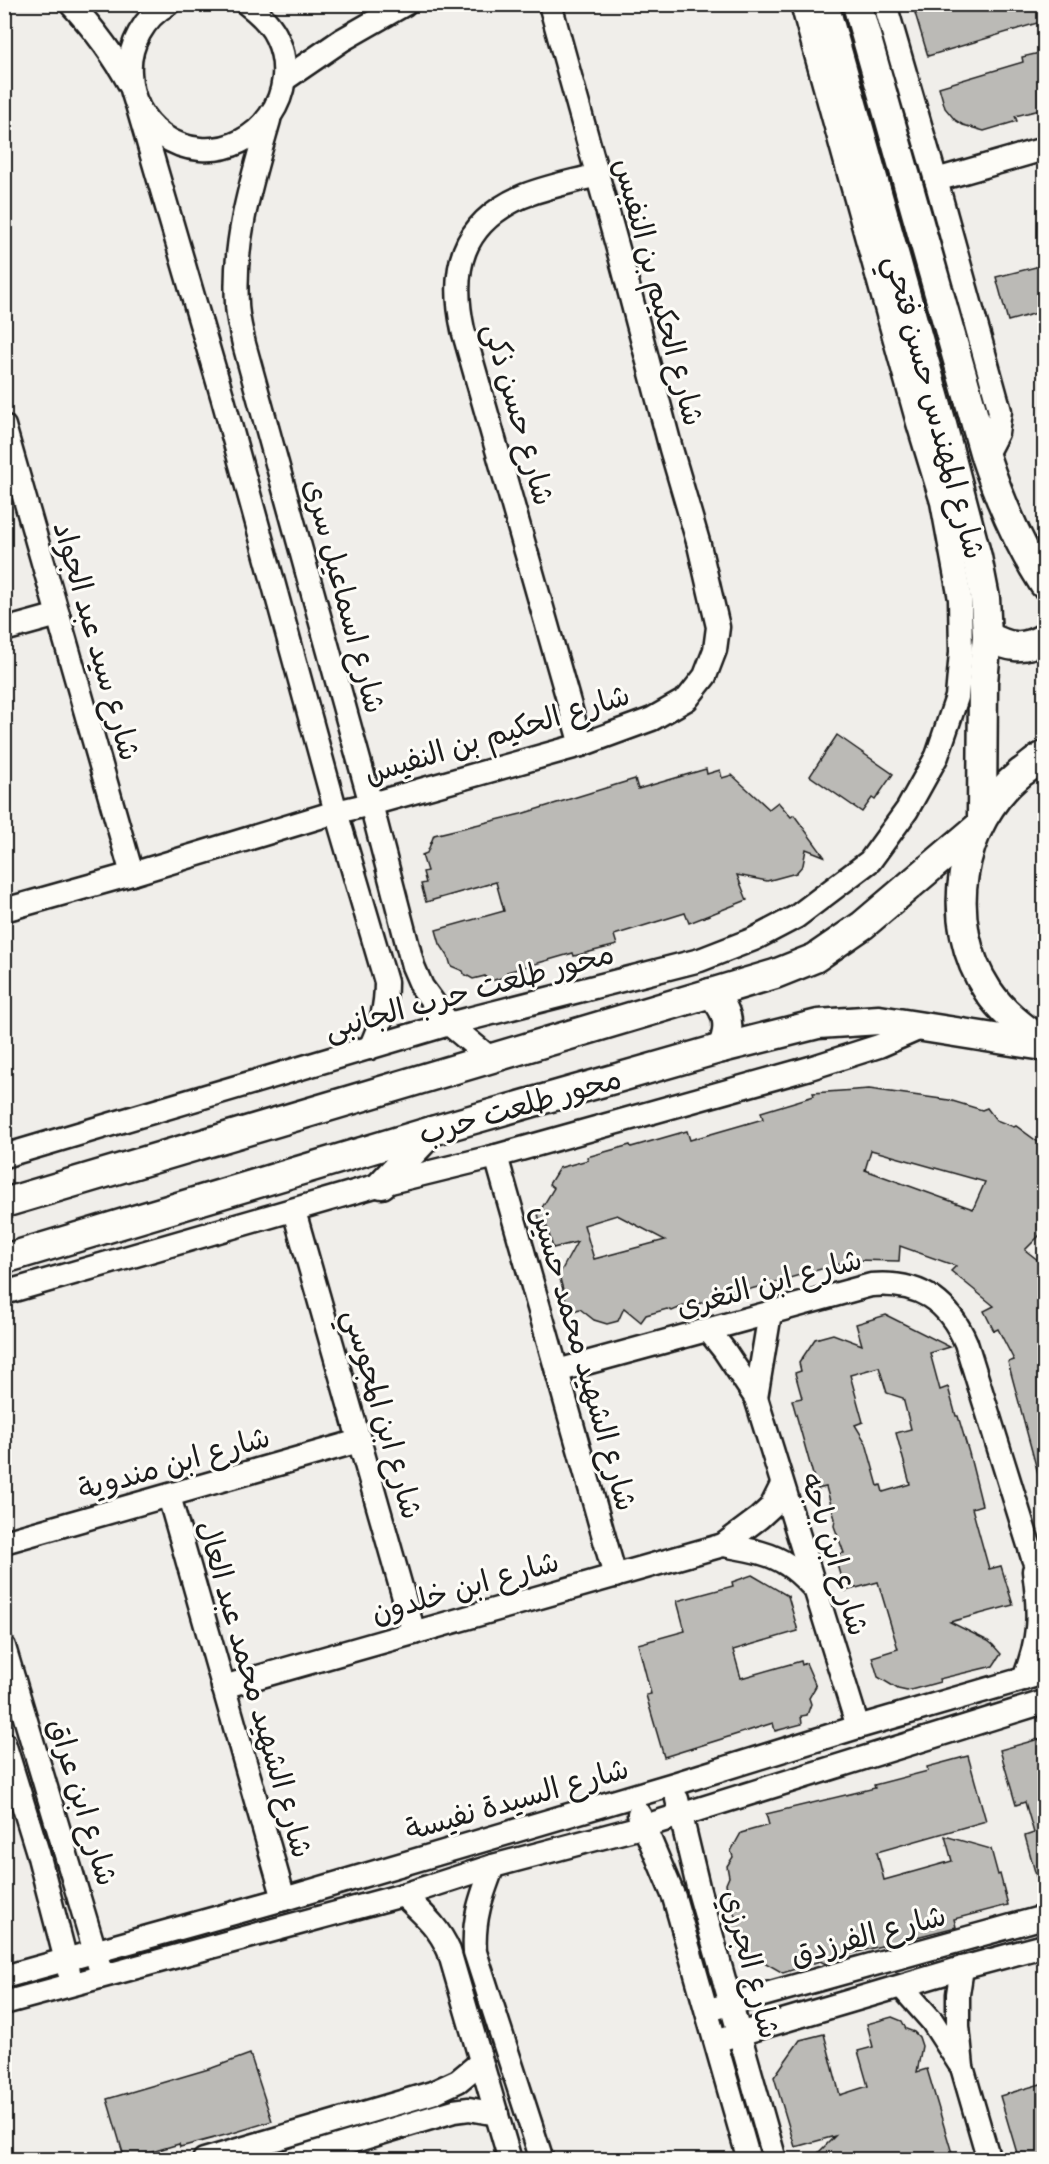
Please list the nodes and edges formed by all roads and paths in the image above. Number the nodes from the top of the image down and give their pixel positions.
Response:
1 (71, 4) edge
2 (168, 4) edge
3 (405, 4) edge
4 (550, 4) edge
5 (802, 4) edge
6 (824, 4) edge
7 (857, 4) edge
8 (885, 4) edge
9 (249, 5) edge
10 (285, 79) junction
11 (134, 98) junction
12 (269, 120) junction
13 (1044, 149) edge
14 (854, 157) junction
15 (597, 175) junction
16 (936, 180) junction
17 (929, 420) junction
18 (4, 426) edge
19 (985, 456) junction
20 (1044, 584) edge
21 (58, 615) junction
22 (4, 630) edge
23 (987, 636) junction
24 (1044, 638) edge
25 (581, 745) junction
26 (1044, 756) edge
27 (371, 804) junction
28 (336, 812) junction
29 (979, 824) junction
30 (132, 874) junction
31 (4, 910) edge
32 (710, 993) junction
33 (448, 1024) junction
34 (925, 1026) junction
35 (1044, 1044) edge
36 (370, 1048) junction
37 (722, 1048) junction
38 (491, 1059) junction
39 (432, 1131) junction
40 (4, 1156) edge
41 (496, 1156) junction
42 (382, 1184) junction
43 (4, 1203) edge
44 (294, 1211) junction
45 (4, 1259) edge
46 (4, 1293) edge
47 (770, 1313) junction
48 (708, 1330) junction
49 (557, 1371) junction
50 (756, 1398) junction
51 (359, 1441) junction
52 (782, 1485) junction
53 (169, 1496) junction
54 (4, 1542) edge
55 (723, 1545) junction
56 (1032, 1558) junction
57 (615, 1576) junction
58 (1044, 1586) edge
59 (814, 1588) junction
60 (414, 1633) junction
61 (4, 1647) edge
62 (1034, 1676) edge
63 (223, 1686) junction
64 (1044, 1702) edge
65 (858, 1726) junction
66 (5, 1748) edge
67 (674, 1784) junction
68 (631, 1797) junction
69 (681, 1814) junction
70 (645, 1826) junction
71 (493, 1866) junction
72 (404, 1895) junction
73 (284, 1899) junction
74 (1044, 1917) edge
75 (1044, 1946) edge
76 (96, 1951) junction
77 (67, 1958) junction
78 (962, 1968) junction
79 (102, 1975) junction
80 (4, 1977) edge
81 (71, 1984) junction
82 (902, 1987) junction
83 (4, 2003) edge
84 (731, 2004) junction
85 (707, 2011) junction
86 (739, 2034) junction
87 (716, 2042) junction
88 (481, 2062) junction
89 (962, 2067) junction
90 (497, 2114) junction
91 (204, 2160) edge
92 (291, 2160) edge
93 (510, 2160) edge
94 (542, 2160) edge
95 (749, 2160) edge
96 (775, 2160) edge
97 (989, 2160) edge

1 - 11 street
2 - 11 street
3 - 10 street
4 - 15 street, شارع الحكيم بن النفيس
5 - 14 street
6 - 14 main road, شارع المهندس حسن فتحي
7 - 19 main road, شارع المهندس حسن فتحي
8 - 16 street
9 - 10 street
10 - 12 street, شارع اسماعيل سرى
11 - 12 street
11 - 28 street
12 - 27 street, شارع اسماعيل سرى
13 - 16 street
14 - 17 main road, شارع المهندس حسن فتحي
15 - 25 street, شارع الحكيم بن النفيس
15 - 25 street, شارع حسن ذكى
16 - 19 street
17 - 23 main road, شارع المهندس حسن فتحي
17 - 33 street, محور طلعت حرب الجانبى
18 - 21 street, شارع سيد عبد الجواد
19 - 20 main road, شارع المهندس حسن فتحي
21 - 22 street
21 - 30 street, شارع سيد عبد الجواد
23 - 24 main road
23 - 29 main road, شارع المهندس حسن فتحي
25 - 27 street, شارع الحكيم بن النفيس
26 - 29 main road
27 - 28 street, شارع الحكيم بن النفيس
27 - 33 street, شارع اسماعيل سرى
28 - 30 street, شارع الحكيم بن النفيس
28 - 36 street
29 - 32 main road, محور طلعت حرب
29 - 35 main road
30 - 31 street, شارع الحكيم بن النفيس
32 - 37 main road
32 - 38 main road, محور طلعت حرب
33 - 36 street, محور طلعت حرب الجانبى
33 - 38 street, شارع اسماعيل سرى
34 - 35 main road, محور طلعت حرب
34 - 37 main road, محور طلعت حرب
34 - 41 street
36 - 40 street, محور طلعت حرب الجانبى
37 - 39 main road, محور طلعت حرب
38 - 43 main road, محور طلعت حرب
39 - 42 main road
39 - 45 main road, محور طلعت حرب
41 - 42 street
41 - 49 street, شارع الشهيد محمد حسين
42 - 44 street
44 - 46 street
44 - 51 street, شارع ابن المجوسي
47 - 48 street, شارع ابن التغرى
47 - 50 street, شارع ابن باجه
47 - 56 street, شارع ابن التغرى
48 - 49 street, شارع ابن التغرى
48 - 50 street, شارع ابن باجه
49 - 57 street, شارع الشهيد محمد حسين
50 - 52 street, شارع ابن باجه
51 - 53 street, شارع ابن مندوية
51 - 60 street, شارع ابن المجوسي
52 - 55 street, شارع ابن خلدون
52 - 59 street, شارع ابن باجه
53 - 54 street, شارع ابن مندوية
53 - 63 street, شارع الشهيد محمد عبد العال
55 - 57 street, شارع ابن خلدون
55 - 59 street, شارع ابن خلدون
56 - 58 street, شارع ابن التغرى
56 - 62 street, شارع ابن التغرى
57 - 60 street, شارع ابن خلدون
59 - 65 street, شارع ابن باجه
60 - 63 street, شارع ابن خلدون
61 - 76 street, شارع ابن عراق
62 - 65 street, شارع السيدة نفيسة
63 - 73 street, شارع الشهيد محمد عبد العال
64 - 69 street, شارع السيدة نفيسة
65 - 67 street, شارع السيدة نفيسة
66 - 77 street, شارع ابن عراق
67 - 68 street, شارع السيدة نفيسة
67 - 69 street, شارع الجرزي
68 - 70 street, شارع الجرزي
68 - 73 street, شارع السيدة نفيسة
69 - 70 street, شارع السيدة نفيسة
69 - 84 street, شارع الجرزي
70 - 71 street, شارع السيدة نفيسة
70 - 85 street, شارع الجرزي
71 - 72 street, شارع السيدة نفيسة
71 - 94 street
72 - 79 street, شارع السيدة نفيسة
72 - 88 street
73 - 76 street, شارع السيدة نفيسة
74 - 84 street, شارع الفرزدق
75 - 78 street, شارع الفرزدق
76 - 77 street, شارع السيدة نفيسة
76 - 79 street, شارع ابن عراق
77 - 80 street, شارع السيدة نفيسة
77 - 81 street, شارع ابن عراق
78 - 82 street, شارع الفرزدق
78 - 89 street
79 - 81 street, شارع السيدة نفيسة
81 - 83 street, شارع السيدة نفيسة
82 - 86 street, شارع الفرزدق
82 - 89 street
84 - 85 street, شارع الفرزدق
84 - 86 street, شارع الجرزي
85 - 87 street, شارع الجرزي
86 - 87 street, شارع الفرزدق
86 - 96 street, شارع الجرزي
87 - 95 street, شارع الجرزي
88 - 90 street
88 - 91 street
89 - 97 street
90 - 92 street
90 - 93 street

